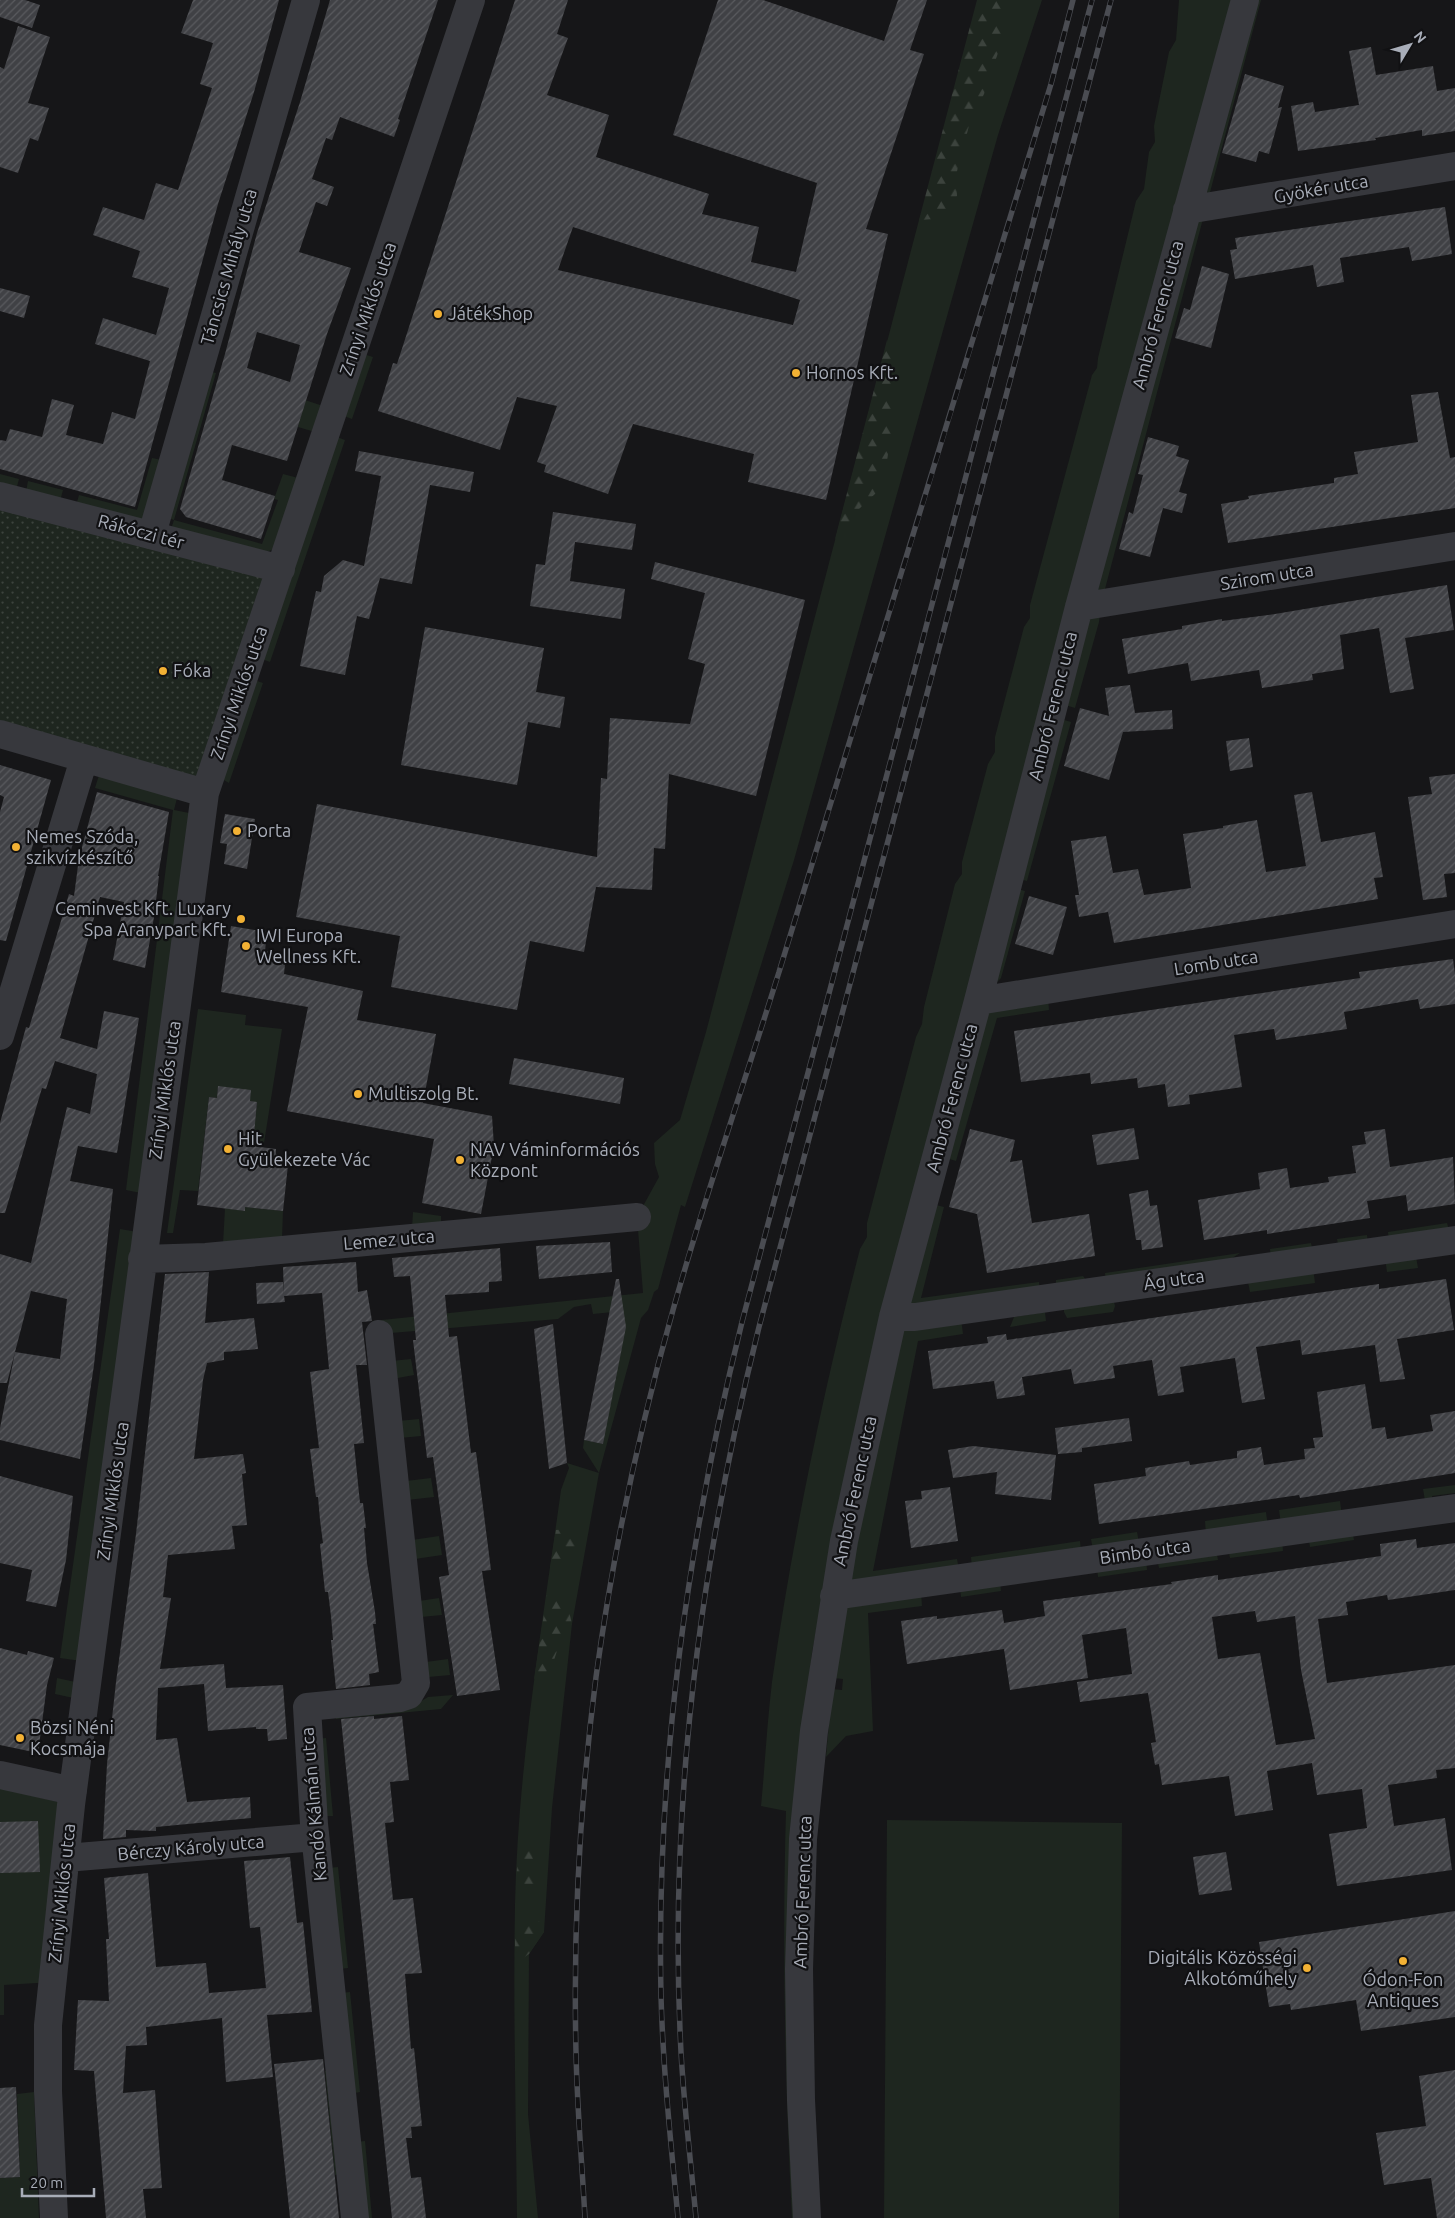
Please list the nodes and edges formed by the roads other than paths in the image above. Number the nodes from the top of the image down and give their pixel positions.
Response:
1 (306, 0) edge
2 (471, 0) edge
3 (1245, 0) edge
4 (1455, 166) edge
5 (1187, 210) junction
6 (0, 496) edge
7 (152, 534) junction
8 (1455, 546) edge
9 (281, 569) junction
10 (1079, 607) junction
11 (0, 734) edge
12 (84, 759) junction
13 (205, 793) junction
14 (1455, 924) edge
15 (978, 1001) junction
16 (0, 1036) edge
17 (637, 1217) dead end
18 (1455, 1240) edge
19 (142, 1259) junction
20 (893, 1317) junction
21 (379, 1334) dead end
22 (1455, 1508) edge
23 (834, 1596) junction
24 (0, 1775) edge
25 (73, 1791) junction
26 (315, 1837) junction
27 (66, 1858) junction
28 (54, 2218) edge
29 (354, 2218) edge
30 (807, 2218) edge

1 - 7 street, Táncsics Mihály utca
2 - 9 street, Zrínyi Miklós utca
3 - 5 street, Ambró Ferenc utca
4 - 5 street, Gyökér utca
5 - 10 street, Ambró Ferenc utca
6 - 7 street, Rákóczi tér
7 - 9 street, Rákóczi tér
8 - 10 street, Szirom utca
9 - 13 street, Zrínyi Miklós utca
10 - 15 street, Ambró Ferenc utca
11 - 12 street
12 - 13 street
12 - 16 street
13 - 19 street, Zrínyi Miklós utca
14 - 15 street, Lomb utca
15 - 20 street, Ambró Ferenc utca
17 - 19 street, Lemez utca
18 - 20 street, Ág utca
19 - 25 street, Zrínyi Miklós utca
20 - 23 street, Ambró Ferenc utca
21 - 26 street, Kandó Kálmán utca
22 - 23 street, Bimbó utca
23 - 30 street, Ambró Ferenc utca
24 - 25 street
25 - 27 street, Zrínyi Miklós utca
26 - 27 street, Bérczy Károly utca
26 - 29 street, Kandó Kálmán utca
27 - 28 street, Zrínyi Miklós utca

